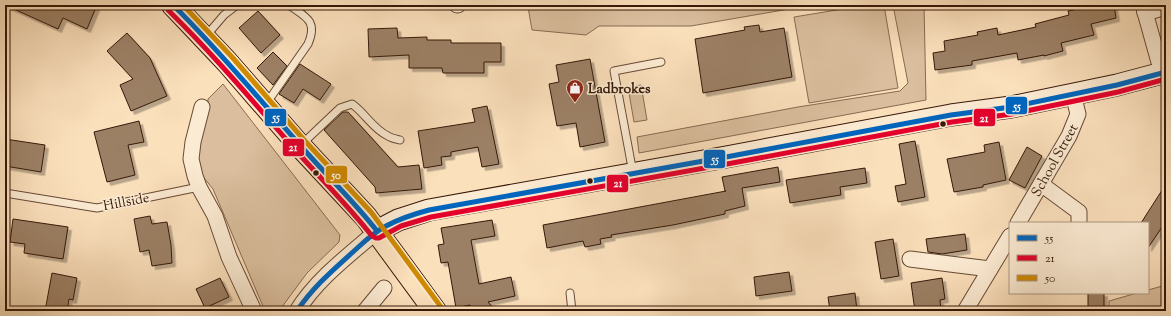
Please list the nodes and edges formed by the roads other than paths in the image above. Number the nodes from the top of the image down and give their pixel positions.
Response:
1 (173, 5) edge
2 (237, 5) edge
3 (289, 5) edge
4 (1166, 7) edge
5 (1144, 9) edge
6 (204, 37) junction
7 (661, 62) dead end
8 (1164, 72) edge
9 (1072, 94) junction
10 (265, 105) junction
11 (202, 106) dead end
12 (400, 140) dead end
13 (300, 146) junction
14 (633, 173) junction
15 (1041, 184) junction
16 (199, 187) junction
17 (5, 193) edge
18 (1019, 222) edge
19 (1079, 222) edge
20 (376, 231) junction
21 (1009, 238) edge
22 (910, 259) dead end
23 (990, 269) junction
24 (384, 288) dead end
25 (570, 293) dead end
26 (254, 311) edge
27 (297, 311) edge
28 (365, 311) edge
29 (435, 311) edge
30 (572, 311) edge
31 (965, 311) edge

1 - 6 main road
2 - 6 lane
3 - 10 lane
4 - 5 street
5 - 8 street
6 - 10 main road
7 - 14 lane
8 - 9 main road
9 - 14 main road
9 - 15 street, School Street
10 - 13 main road
11 - 16 street
12 - 13 lane
13 - 20 main road
14 - 20 main road
15 - 18 street, School Street
15 - 19 street
16 - 17 lane, Hillside
16 - 26 street
20 - 27 street
20 - 29 main road
21 - 23 street
22 - 23 street
23 - 31 street
24 - 28 street
25 - 30 lane

